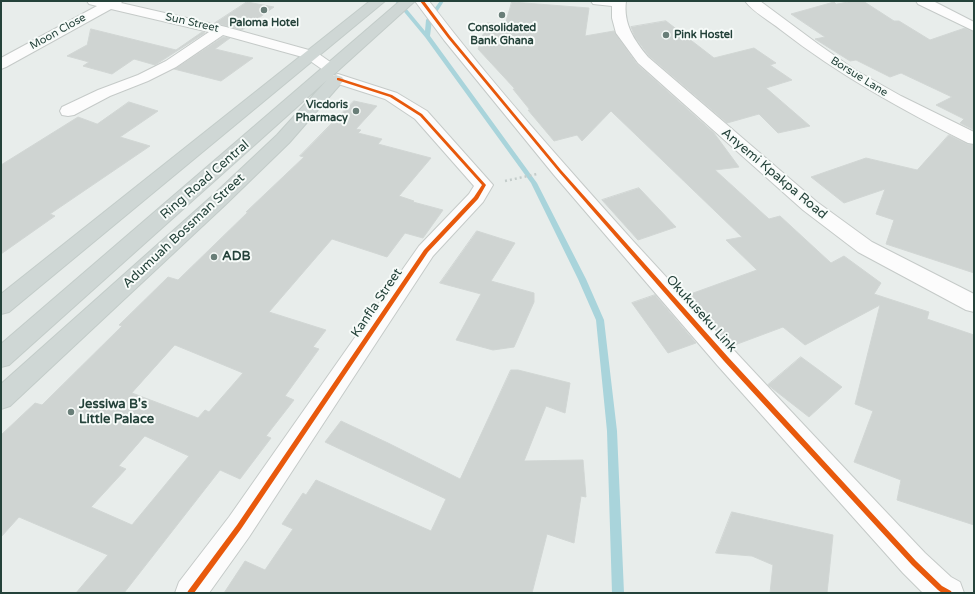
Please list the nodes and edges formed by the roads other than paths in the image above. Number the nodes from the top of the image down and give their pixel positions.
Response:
1 (94, 1) edge
2 (408, 1) edge
3 (598, 1) edge
4 (752, 1) edge
5 (923, 1) edge
6 (376, 2) edge
7 (618, 2) edge
8 (113, 3) edge
9 (424, 4) edge
10 (974, 27) edge
11 (221, 30) junction
12 (311, 55) junction
13 (1, 64) edge
14 (334, 74) junction
15 (68, 111) dead end
16 (974, 139) edge
17 (974, 304) edge
18 (1, 306) edge
19 (1, 358) edge
20 (1, 399) edge
21 (190, 593) edge
22 (949, 593) edge

1 - 8 street, Sun Street
2 - 14 main road, Adumuah Bossman Street
3 - 7 street
4 - 16 street, Borsue Lane
5 - 10 street
6 - 12 main road
7 - 17 street, Anyemi Kpakpa Road
8 - 11 street, Sun Street
8 - 13 street, Moon Close
9 - 22 street, Okukuseku Link
11 - 12 street, Sun Street
11 - 15 street
12 - 14 street, Sun Street
12 - 18 main road
14 - 19 main road, Ring Road Central
14 - 20 main road, Adumuah Bossman Street
14 - 21 street, Kanfla Street

